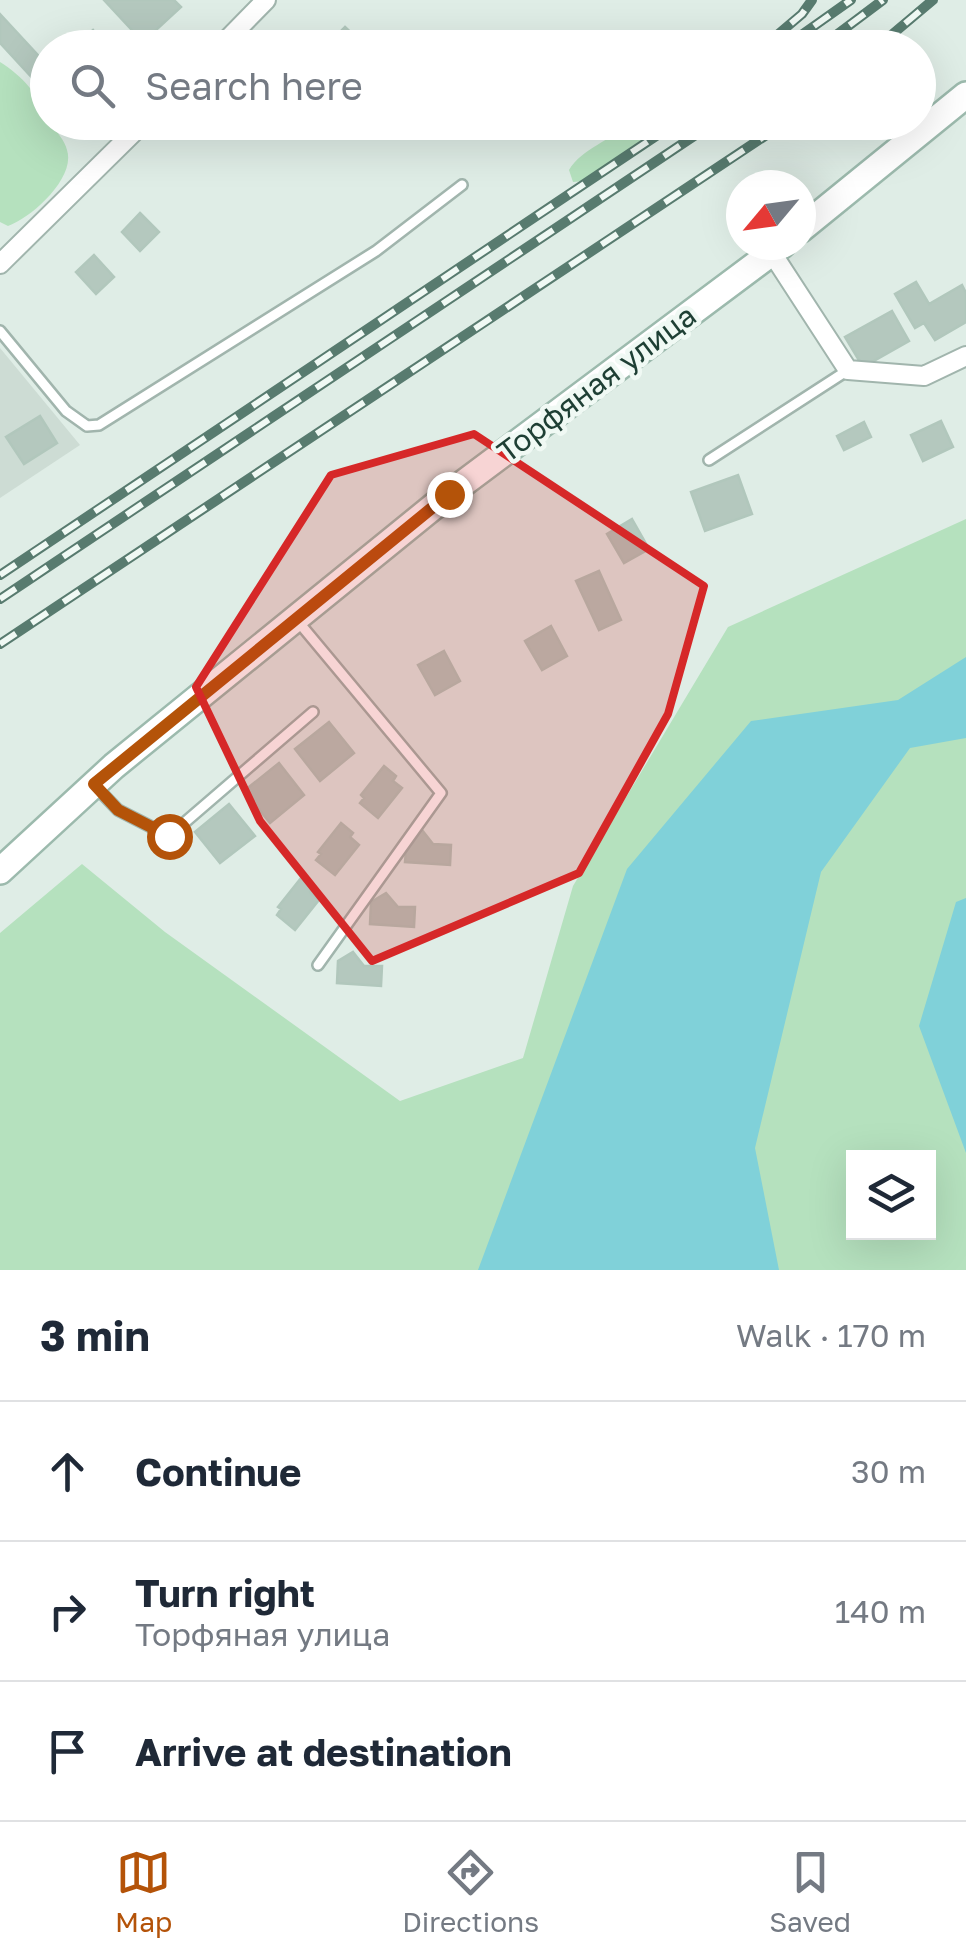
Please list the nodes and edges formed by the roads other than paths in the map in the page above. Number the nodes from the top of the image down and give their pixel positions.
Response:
1 (266, 0) edge
2 (236, 30) edge
3 (966, 95) edge
4 (936, 119) edge
5 (126, 140) edge
6 (911, 140) edge
7 (462, 185) dead end
8 (816, 217) edge
9 (762, 260) edge
10 (783, 260) edge
11 (0, 264) edge
12 (0, 330) edge
13 (966, 356) edge
14 (848, 370) junction
15 (709, 460) dead end
16 (296, 619) junction
17 (314, 712) dead end
18 (94, 784) junction
19 (0, 871) edge
20 (318, 965) dead end

1 - 2 street
3 - 4 street
5 - 11 street
6 - 8 street
7 - 12 lane
9 - 16 street, Торфяная улица
10 - 14 street
13 - 14 street
14 - 15 lane
16 - 18 street, Торфяная улица
16 - 20 lane
17 - 18 lane
18 - 19 street, Торфяная улица

